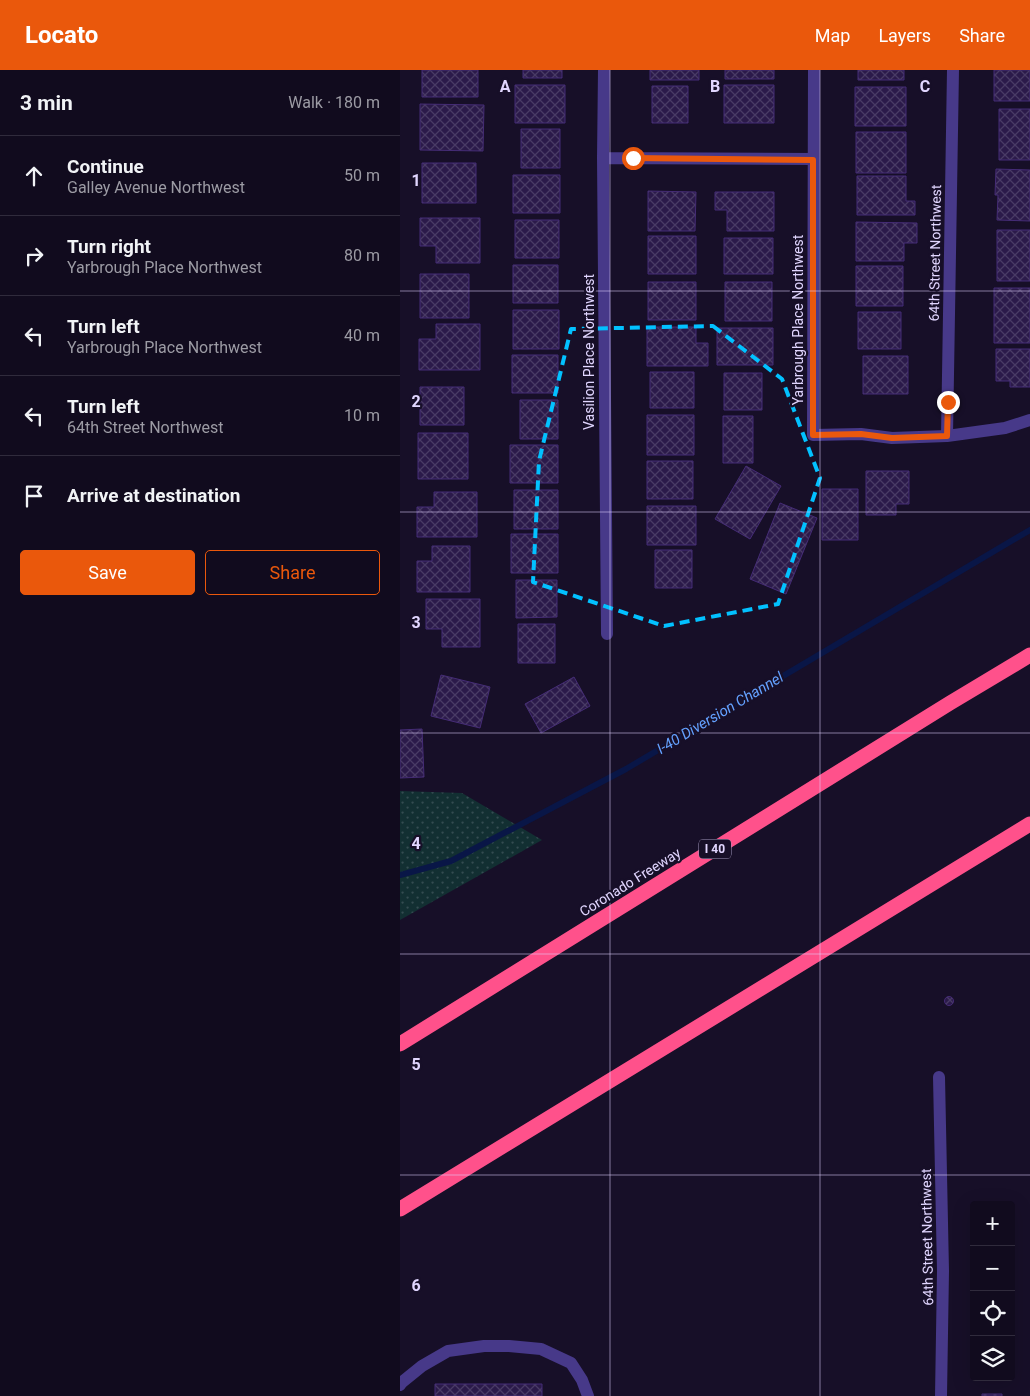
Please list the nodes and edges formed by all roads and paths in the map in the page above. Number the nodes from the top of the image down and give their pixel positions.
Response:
1 (604, 70) edge
2 (814, 70) edge
3 (953, 70) edge
4 (603, 158) junction
5 (813, 160) junction
6 (1030, 420) edge
7 (947, 436) junction
8 (607, 634) dead end
9 (1030, 655) edge
10 (1030, 824) edge
11 (400, 1044) edge
12 (939, 1078) dead end
13 (400, 1209) edge
14 (400, 1385) edge
15 (588, 1396) edge
16 (942, 1396) edge

1 - 4 street, Vasilion Place Northwest
2 - 5 street, Yarbrough Place Northwest
3 - 7 street, 64th Street Northwest
4 - 5 street
4 - 8 street, Vasilion Place Northwest
5 - 7 street, Yarbrough Place Northwest
6 - 7 street
9 - 11 highway, Coronado Freeway / I 40
10 - 13 highway
12 - 16 street, 64th Street Northwest
14 - 15 street

